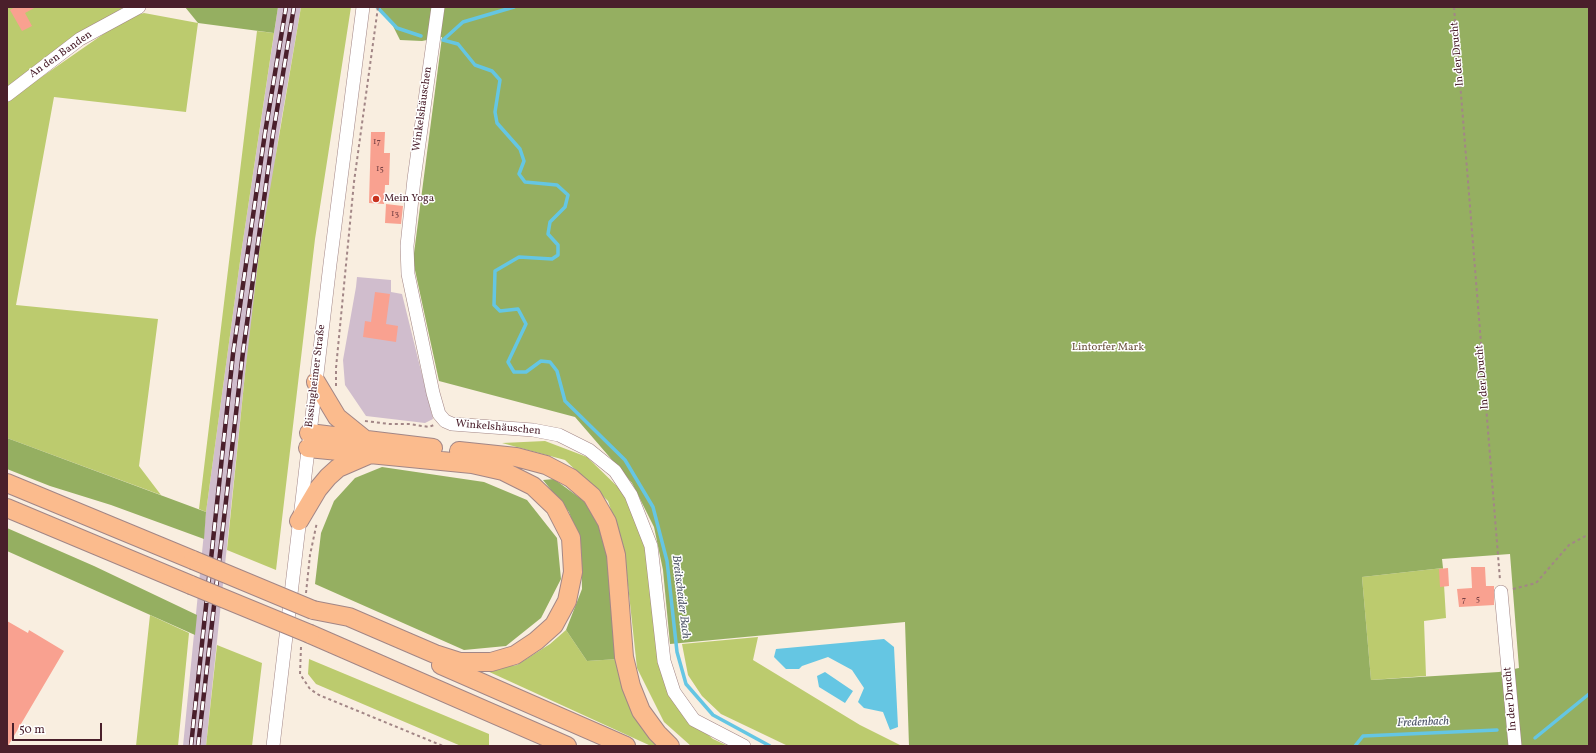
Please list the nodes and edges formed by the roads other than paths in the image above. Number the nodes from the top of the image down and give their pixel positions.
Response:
1 (138, 7) edge
2 (438, 7) edge
3 (362, 13) edge
4 (7, 95) edge
5 (316, 382) junction
6 (309, 440) junction
7 (368, 447) junction
8 (7, 483) edge
9 (7, 508) edge
10 (299, 521) junction
11 (1501, 592) road end
12 (314, 610) junction
13 (457, 697) junction
14 (274, 746) edge
15 (536, 746) edge
16 (567, 746) edge
17 (626, 746) edge
18 (670, 746) edge
19 (744, 746) edge
20 (1515, 746) edge

1 - 4 street, An den Banden
2 - 19 street, Winkelshäuschen
3 - 5 street, Bissingheimer Straße
5 - 6 street, Bissingheimer Straße
5 - 7 highway
6 - 7 highway
6 - 10 street, Bissingheimer Straße
7 - 10 highway
7 - 12 highway
7 - 18 highway
8 - 12 highway, bridge
9 - 13 highway, bridge
10 - 14 street, Bissingheimer Straße
11 - 20 street, In der Drucht
12 - 17 highway
13 - 15 highway
13 - 16 highway

